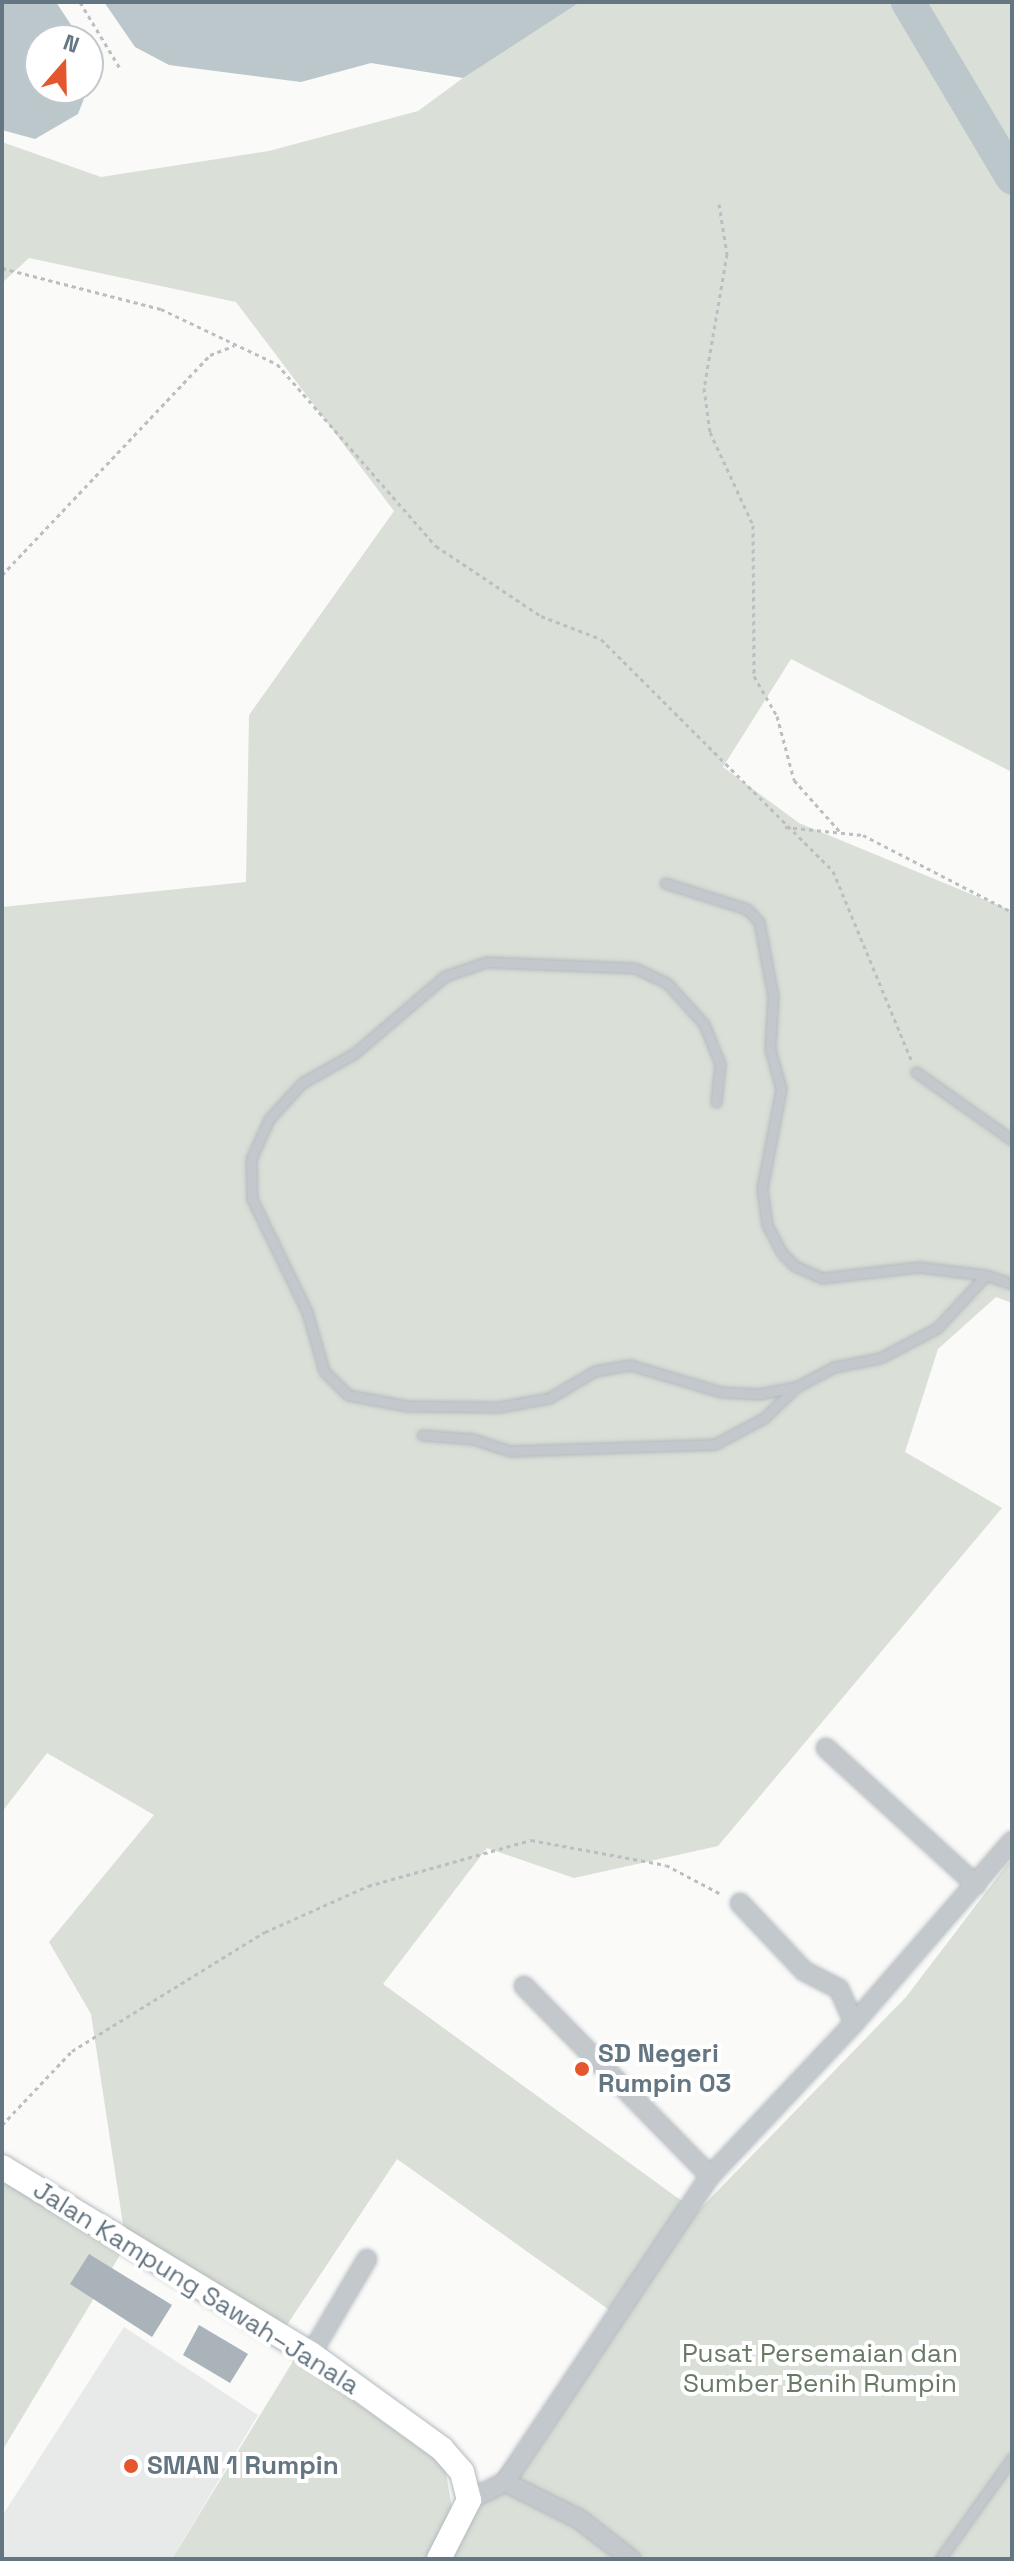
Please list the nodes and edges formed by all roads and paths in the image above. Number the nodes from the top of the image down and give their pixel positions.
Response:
1 (80, 2) edge
2 (121, 70) dead end
3 (719, 204) dead end
4 (2, 268) edge
5 (235, 346) junction
6 (2, 575) edge
7 (785, 827) junction
8 (841, 833) junction
9 (665, 883) dead end
10 (1012, 912) edge
11 (916, 1072) joint
12 (716, 1102) dead end
13 (1012, 1140) edge
14 (986, 1275) junction
15 (1012, 1284) edge
16 (796, 1387) junction
17 (422, 1435) dead end
18 (826, 1748) dead end
19 (1012, 1841) edge
20 (976, 1885) junction
21 (740, 1903) joint
22 (524, 1986) dead end
23 (854, 2023) junction
24 (2, 2125) edge
25 (2, 2167) edge
26 (710, 2176) junction
27 (367, 2259) dead end
28 (311, 2354) junction
29 (1012, 2458) edge
30 (505, 2482) junction
31 (469, 2500) junction
32 (439, 2559) edge
33 (631, 2559) edge
34 (940, 2559) edge

1 - 2 path
3 - 8 path
4 - 5 path
5 - 6 path
5 - 7 path
7 - 8 path
7 - 11 path
8 - 10 path
9 - 14 lane
11 - 13 lane
12 - 16 lane
14 - 15 lane
14 - 16 lane
16 - 17 lane
18 - 20 street
19 - 20 street
20 - 23 street
21 - 23 street
21 - 24 path
22 - 26 street
23 - 26 street
25 - 28 main road, Jalan Kampung Sawah–Janala
26 - 30 street
27 - 28 street
28 - 31 main road, Jalan Kampung Sawah–Janala
29 - 34 lane
30 - 31 street
30 - 33 street
31 - 32 main road

